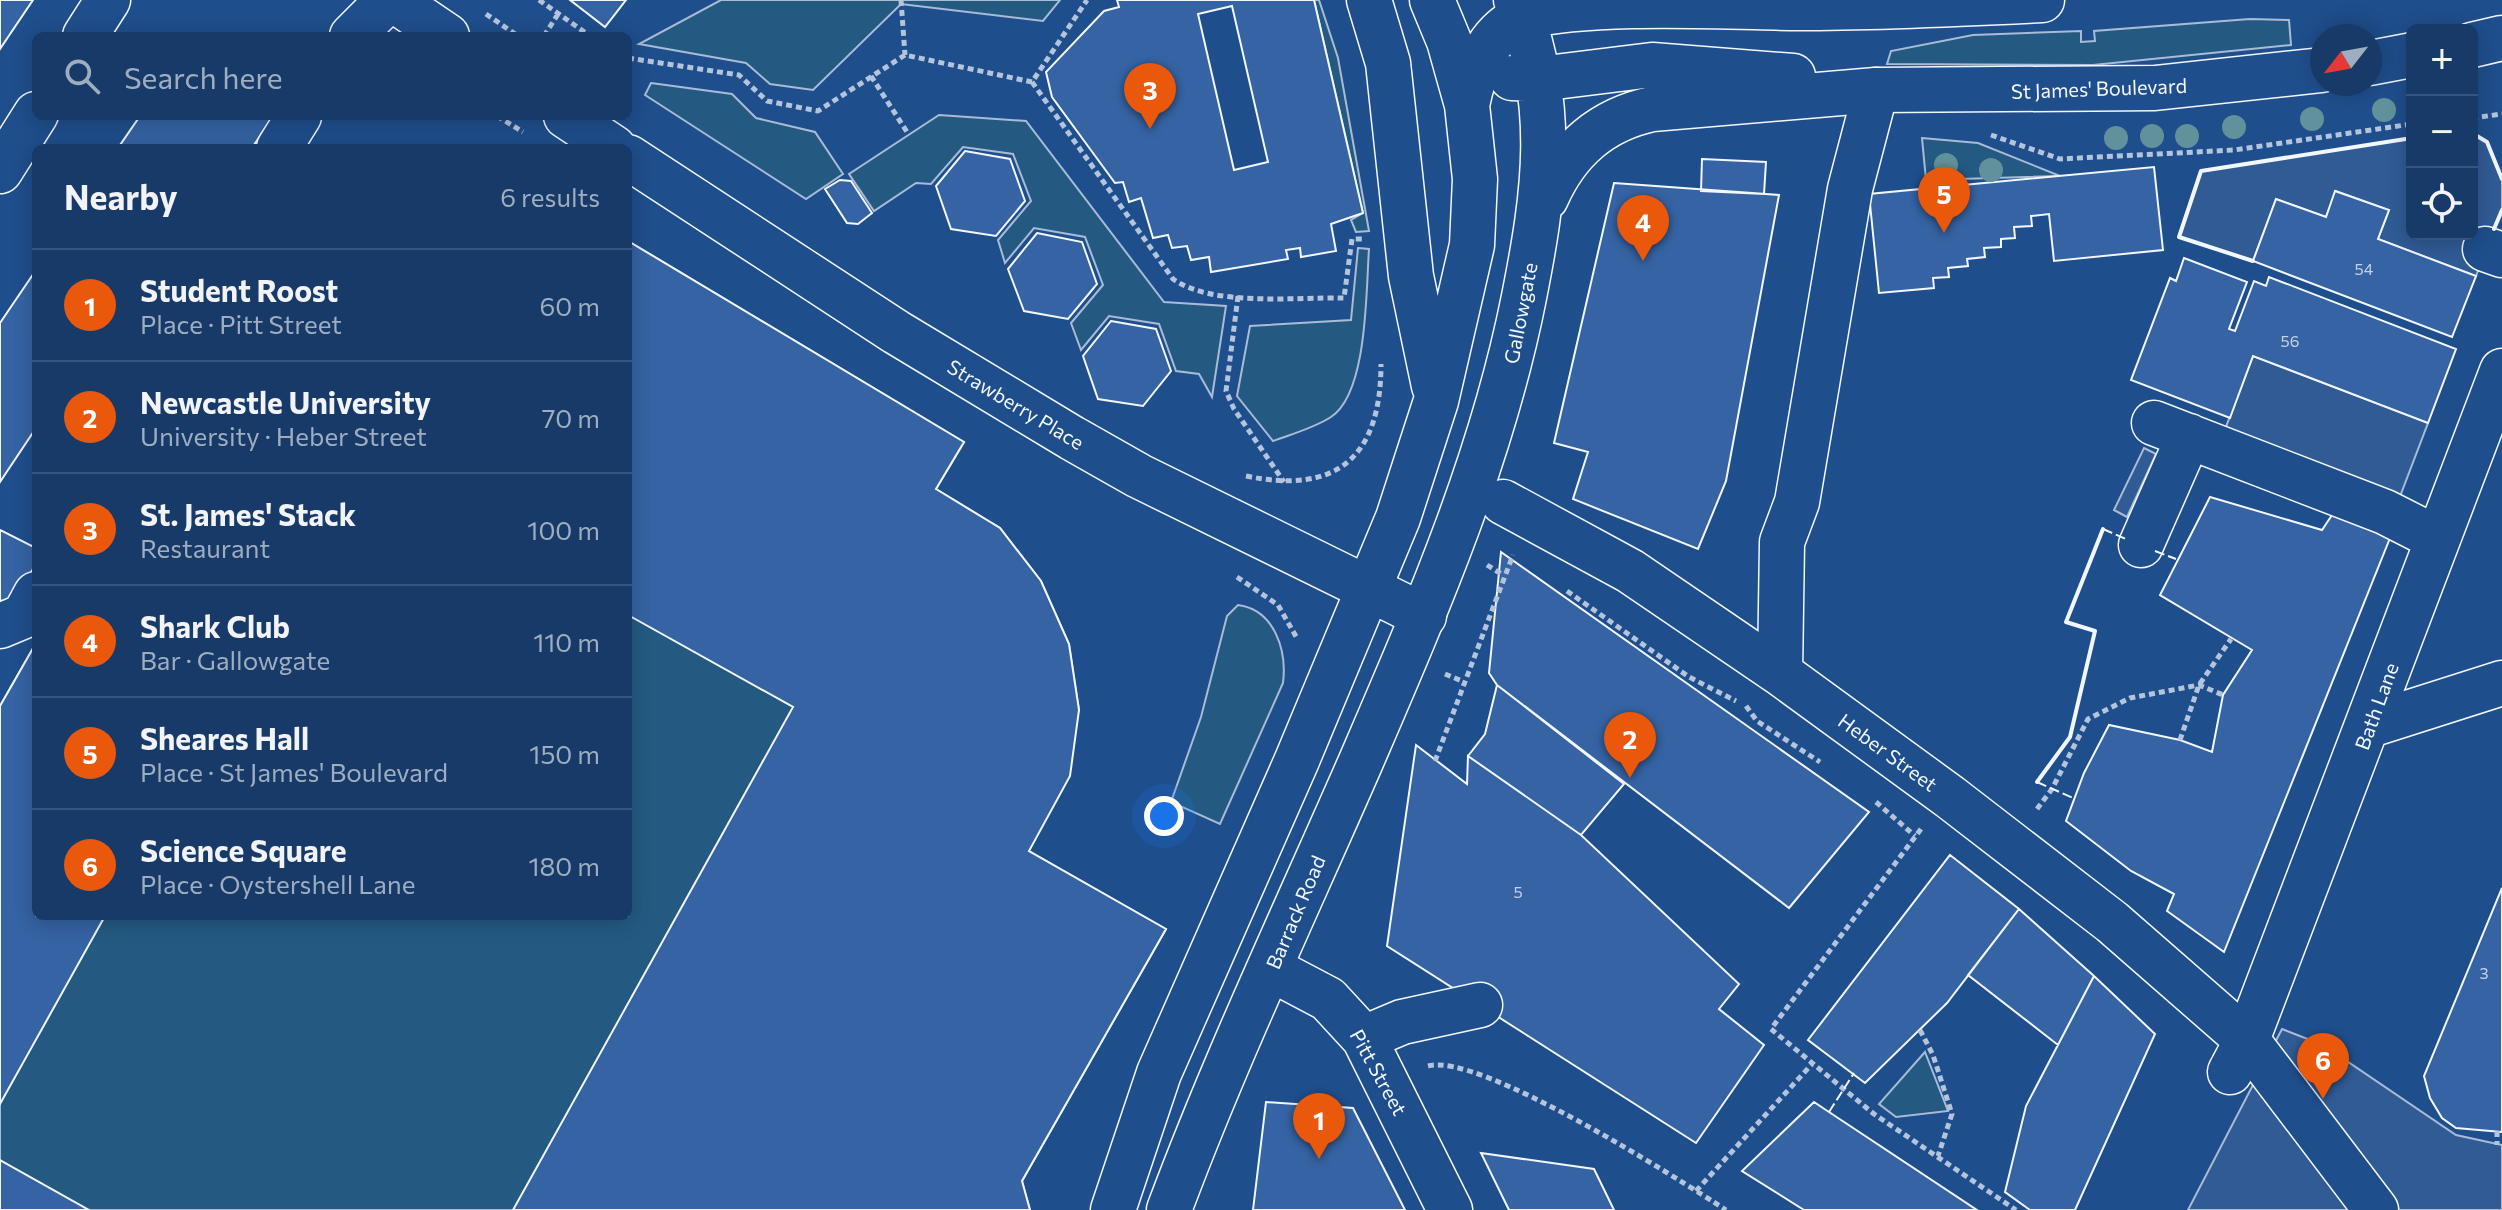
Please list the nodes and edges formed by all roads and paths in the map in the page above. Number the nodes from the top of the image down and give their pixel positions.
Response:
1 (108, 0) edge
2 (388, 0) edge
3 (394, 0) edge
4 (539, 0) edge
5 (901, 0) edge
6 (1087, 0) edge
7 (1369, 0) edge
8 (1432, 0) edge
9 (2042, 0) edge
10 (1519, 9) edge
11 (558, 14) junction
12 (495, 20) dead end
13 (88, 32) edge
14 (356, 32) edge
15 (441, 32) edge
16 (512, 32) edge
17 (547, 32) edge
18 (584, 32) edge
19 (2502, 38) edge
20 (2478, 44) edge
21 (905, 55) junction
22 (2406, 56) edge
23 (632, 59) edge
24 (2382, 61) edge
25 (1465, 71) junction
26 (2310, 71) edge
27 (871, 76) junction
28 (1539, 79) junction
29 (1032, 82) junction
30 (1876, 90) junction
31 (2502, 114) edge
32 (2478, 117) edge
33 (32, 120) edge
34 (296, 120) edge
35 (572, 120) edge
36 (907, 132) dead end
37 (282, 144) edge
38 (608, 144) edge
39 (632, 160) edge
40 (0, 171) edge
41 (1541, 209) junction
42 (1379, 239) dead end
43 (1238, 296) junction
44 (1381, 358) dead end
45 (2502, 371) edge
46 (1436, 401) junction
47 (1238, 474) dead end
48 (1285, 483) junction
49 (1503, 502) dead end
50 (2438, 539) junction
51 (2141, 545) dead end
52 (1526, 563) dead end
53 (1561, 587) dead end
54 (1368, 589) junction
55 (32, 601) edge
56 (1424, 616) junction
57 (0, 626) edge
58 (2231, 639) dead end
59 (1780, 673) junction
60 (2502, 683) edge
61 (2199, 685) junction
62 (2223, 695) dead end
63 (2370, 725) junction
64 (2180, 740) dead end
65 (1813, 757) dead end
66 (1435, 761) dead end
67 (2038, 808) dead end
68 (1915, 836) dead end
69 (1271, 969) junction
70 (1480, 1005) dead end
71 (1920, 1030) dead end
72 (1364, 1038) junction
73 (2238, 1056) junction
74 (1812, 1064) junction
75 (1385, 1079) junction
76 (2497, 1131) dead end
77 (2497, 1145) dead end
78 (1938, 1156) junction
79 (1696, 1191) junction
80 (1113, 1210) edge
81 (1169, 1210) edge
82 (1450, 1210) edge
83 (1726, 1210) edge
84 (2016, 1210) edge
85 (2376, 1210) edge

1 - 13 main road
2 - 14 main road
3 - 15 main road
4 - 11 path
5 - 21 path
6 - 29 path
7 - 46 main road
8 - 25 main road
9 - 10 main road
10 - 25 main road
10 - 28 main road, Gallowgate
11 - 17 path
11 - 18 path
12 - 16 path
19 - 20 main road
21 - 27 path
21 - 29 path
22 - 24 main road
23 - 27 path
25 - 28 main road, St James' Boulevard
25 - 46 main road
26 - 30 main road, St James' Boulevard
27 - 36 path
28 - 30 main road, St James' Boulevard
28 - 41 main road, Gallowgate
29 - 43 path
30 - 41 main road, St James' Boulevard
30 - 59 main road
31 - 32 path
33 - 40 main road
34 - 37 main road
35 - 38 main road
39 - 54 main road, Strawberry Place
41 - 56 main road, Gallowgate
42 - 43 path
43 - 48 path
44 - 48 path
45 - 50 main road, Bath Lane
46 - 54 main road
47 - 48 path
49 - 59 main road, Heber Street
50 - 51 main road
50 - 63 main road, Bath Lane
52 - 66 path
53 - 65 path
54 - 56 main road, Strawberry Place
54 - 80 main road
55 - 57 main road
56 - 69 main road, Barrack Road
58 - 61 path
59 - 73 main road, Heber Street
60 - 63 main road
61 - 62 path
61 - 64 path
61 - 67 path
63 - 73 main road, Bath Lane
68 - 74 path
69 - 72 main road, Pitt Street
69 - 81 main road, Barrack Road
70 - 72 main road
71 - 78 path
72 - 75 main road, Pitt Street
73 - 85 main road, Heber Street
74 - 78 path
74 - 79 path
75 - 79 path
75 - 82 main road, Pitt Street
76 - 77 path
78 - 84 path
79 - 83 path

